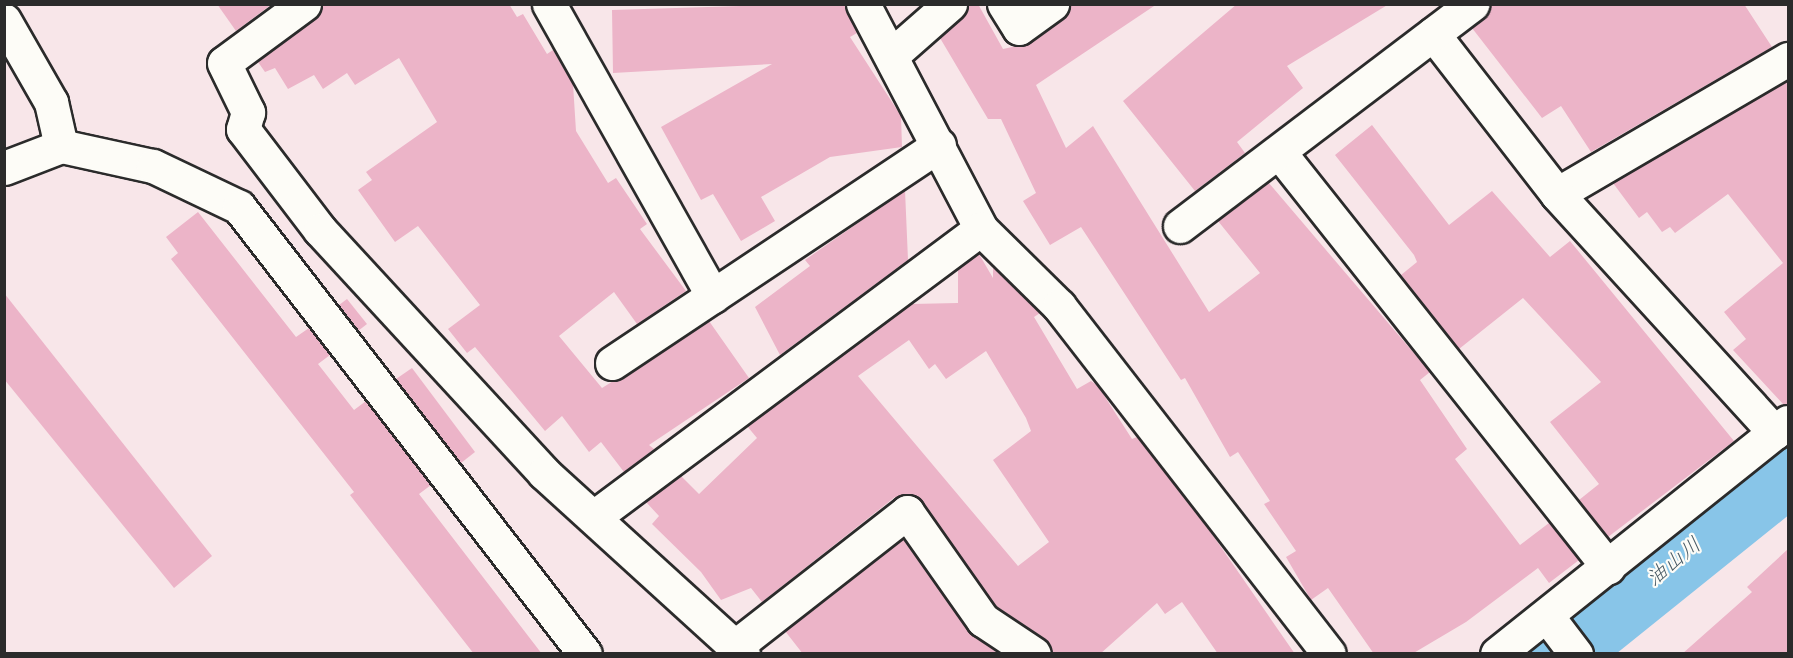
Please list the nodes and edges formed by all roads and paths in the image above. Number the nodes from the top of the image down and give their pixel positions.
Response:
1 (304, 4) edge
2 (549, 4) edge
3 (863, 4) edge
4 (950, 4) edge
5 (1004, 4) edge
6 (1052, 4) edge
7 (1472, 4) edge
8 (4, 20) edge
9 (1433, 34) junction
10 (893, 54) junction
11 (1788, 59) edge
12 (939, 145) junction
13 (61, 146) junction
14 (1279, 152) junction
15 (4, 168) edge
16 (1557, 194) junction
17 (1180, 226) dead end
18 (981, 229) junction
19 (713, 296) junction
20 (612, 363) dead end
21 (1782, 427) edge
22 (594, 517) junction
23 (1608, 567) junction
24 (1547, 616) junction
25 (740, 649) edge
26 (585, 654) edge
27 (1034, 654) edge
28 (1329, 654) edge
29 (1497, 654) edge
30 (1576, 654) edge

1 - 22 street
2 - 19 street
3 - 10 street
4 - 10 street
5 - 6 street
7 - 9 street
8 - 13 street
9 - 14 street
9 - 16 street
10 - 12 street
11 - 16 street
12 - 18 street
12 - 19 street
13 - 15 street
13 - 26 street
14 - 17 street
14 - 23 street
16 - 21 street
18 - 22 street
18 - 28 street
19 - 20 street
21 - 23 street
22 - 25 street
23 - 24 street
24 - 29 street
24 - 30 street
25 - 27 street

